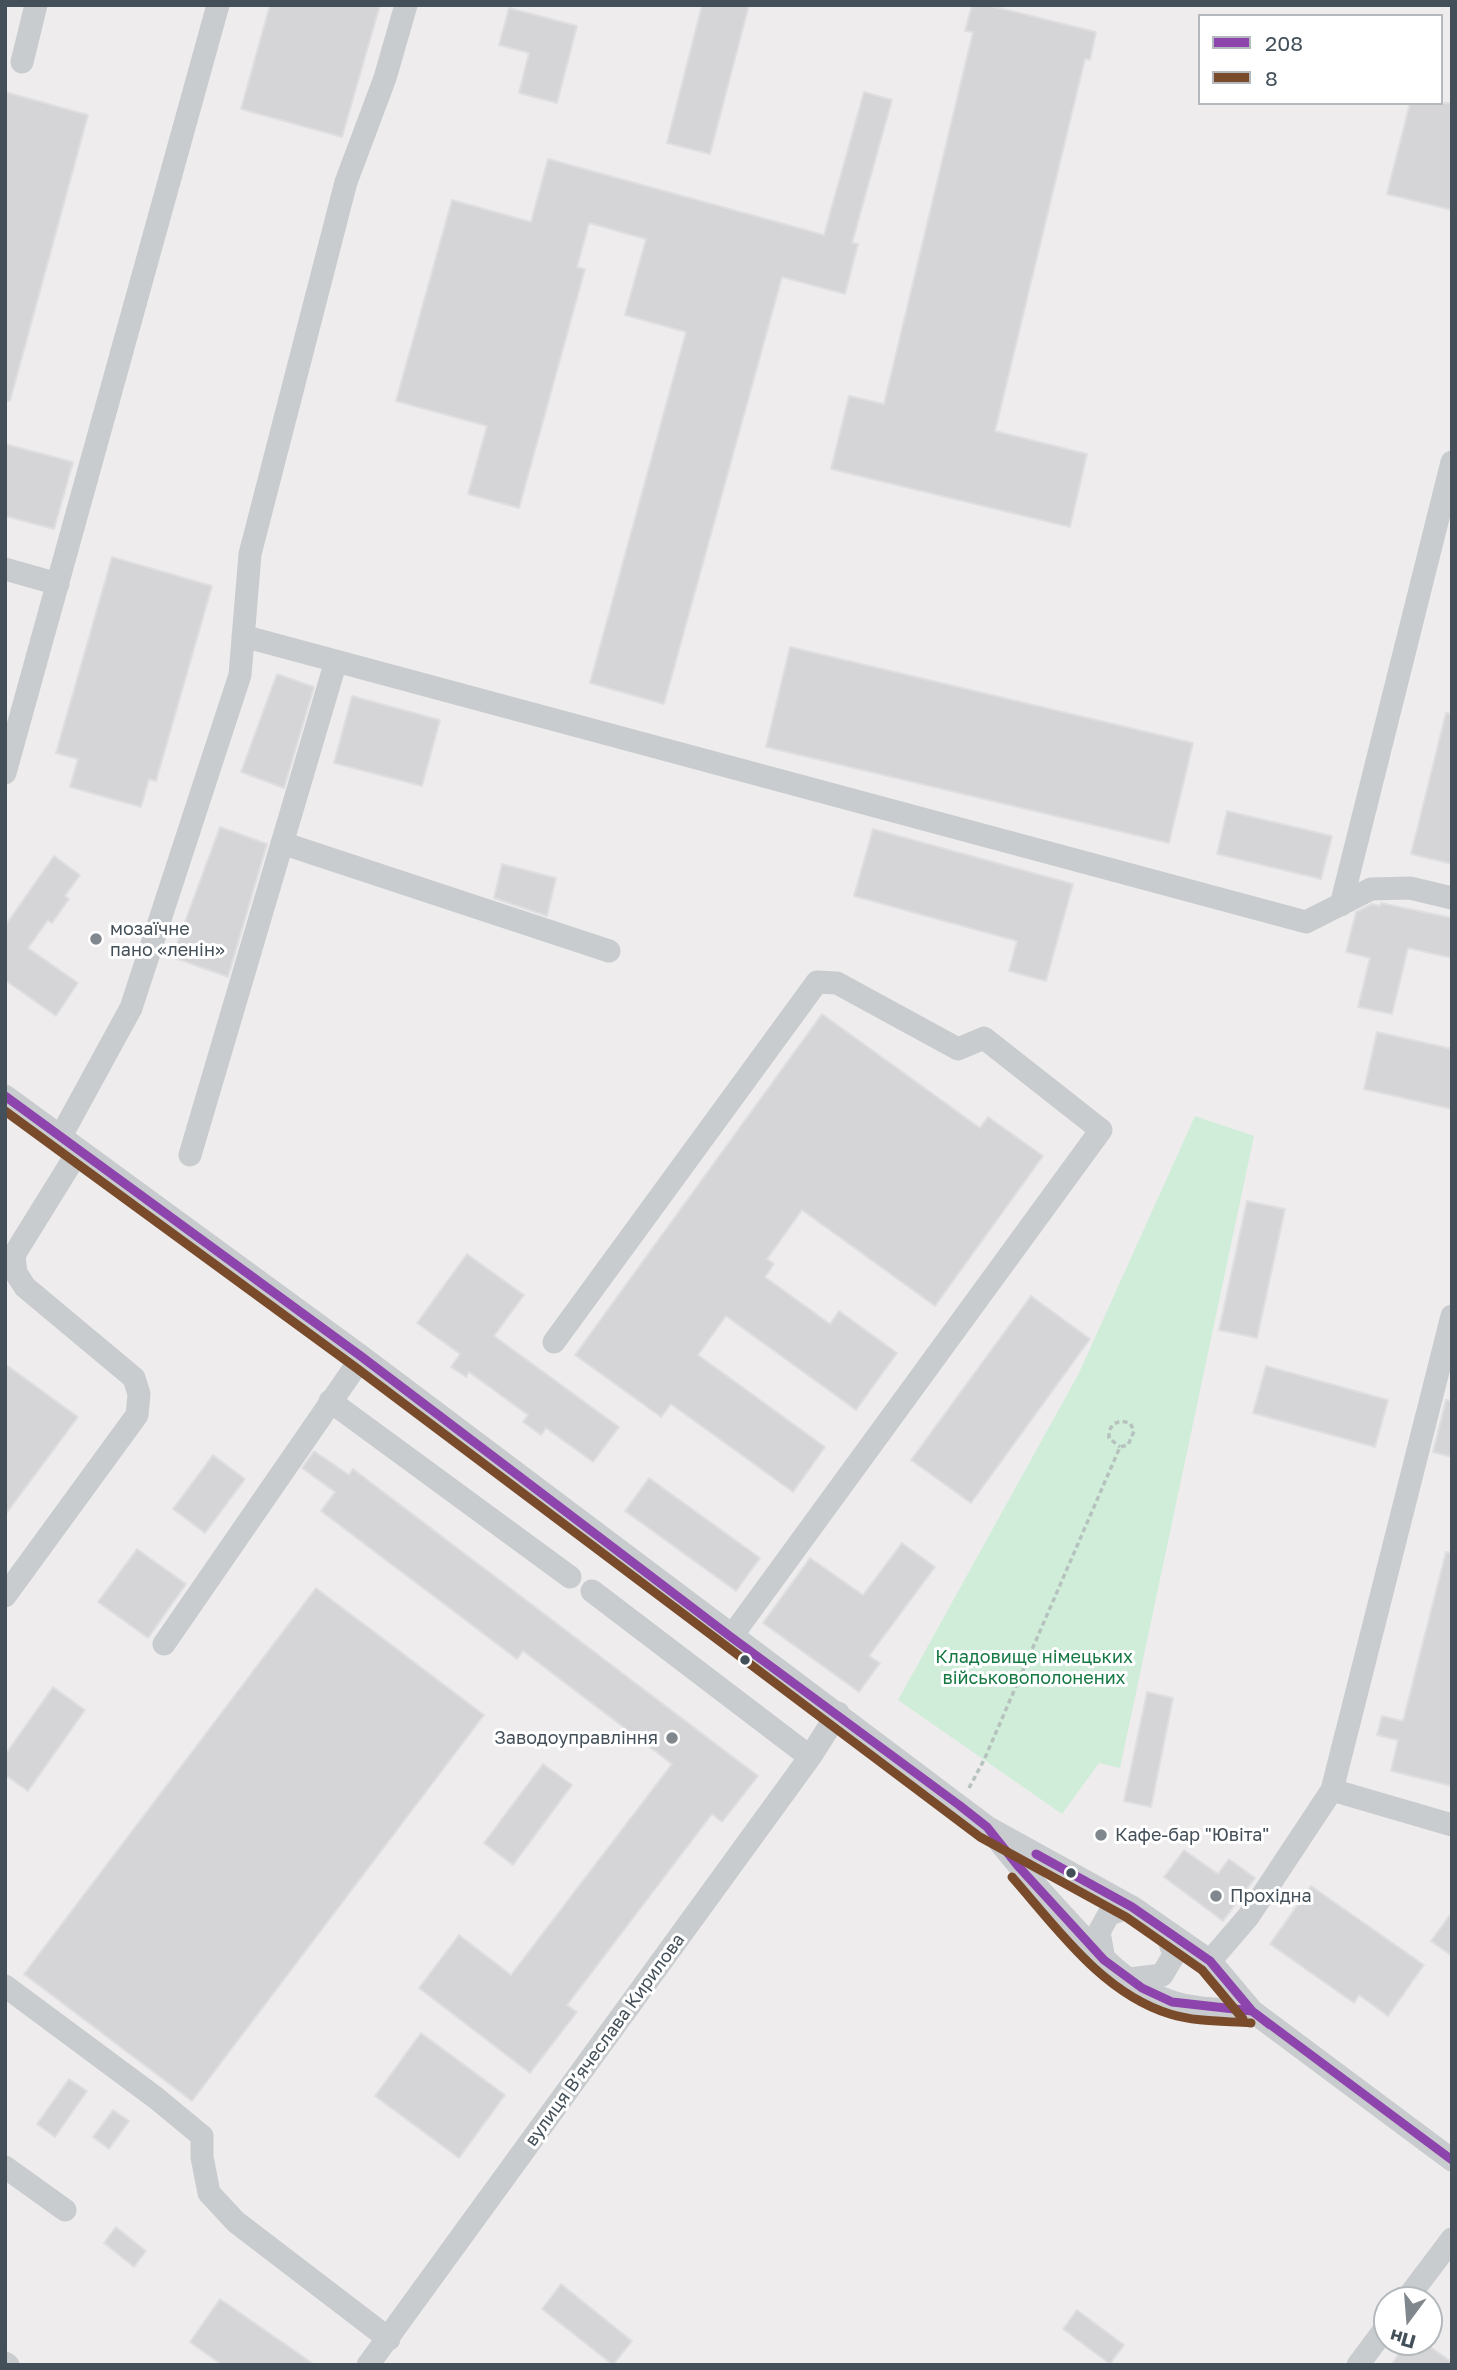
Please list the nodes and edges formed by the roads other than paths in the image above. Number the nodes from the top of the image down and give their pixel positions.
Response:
1 (36, 5) edge
2 (218, 5) edge
3 (406, 5) edge
4 (22, 62) dead end
5 (1450, 474) edge
6 (5, 569) edge
7 (58, 584) junction
8 (243, 636) junction
9 (337, 661) junction
10 (5, 773) edge
11 (282, 843) junction
12 (1452, 898) edge
13 (1341, 905) junction
14 (609, 951) dead end
15 (5, 1097) edge
16 (70, 1143) junction
17 (190, 1155) dead end
18 (1452, 1316) edge
19 (554, 1342) dead end
20 (362, 1357) junction
21 (330, 1401) junction
22 (570, 1577) dead end
23 (592, 1591) dead end
24 (5, 1596) edge
25 (731, 1637) junction
26 (164, 1644) dead end
27 (838, 1713) junction
28 (810, 1757) junction
29 (1332, 1790) junction
30 (1452, 1825) edge
31 (987, 1827) junction
32 (1132, 1907) junction
33 (1166, 1931) junction
34 (1104, 1960) junction
35 (1210, 1961) junction
36 (1130, 1979) junction
37 (5, 1986) edge
38 (1252, 2011) junction
39 (1452, 2160) edge
40 (5, 2167) edge
41 (65, 2210) dead end
42 (1452, 2239) edge
43 (1417, 2286) edge
44 (389, 2339) junction
45 (1373, 2345) edge
46 (368, 2365) edge
47 (1358, 2365) edge

1 - 4 street
2 - 7 street
3 - 8 street
5 - 13 street
6 - 7 street
7 - 10 street
8 - 9 street
8 - 16 street
9 - 11 street
9 - 13 street
11 - 14 street
11 - 17 street
12 - 13 street
15 - 16 street
16 - 20 street
16 - 24 street
18 - 29 street
19 - 25 street
20 - 21 street
20 - 25 street
21 - 22 street
21 - 26 street
23 - 28 street
25 - 27 street
27 - 28 street, вулиця Вʼячеслава Кирилова
27 - 31 street
28 - 44 street, вулиця Вʼячеслава Кирилова
29 - 30 street
29 - 35 street
31 - 32 street
31 - 34 street
32 - 33 street
32 - 34 street
33 - 35 street
33 - 36 street
34 - 36 street
35 - 38 street
36 - 38 street
37 - 44 street
38 - 39 street
40 - 41 street
42 - 43 street
44 - 46 street, вулиця Вʼячеслава Кирилова
45 - 47 street

